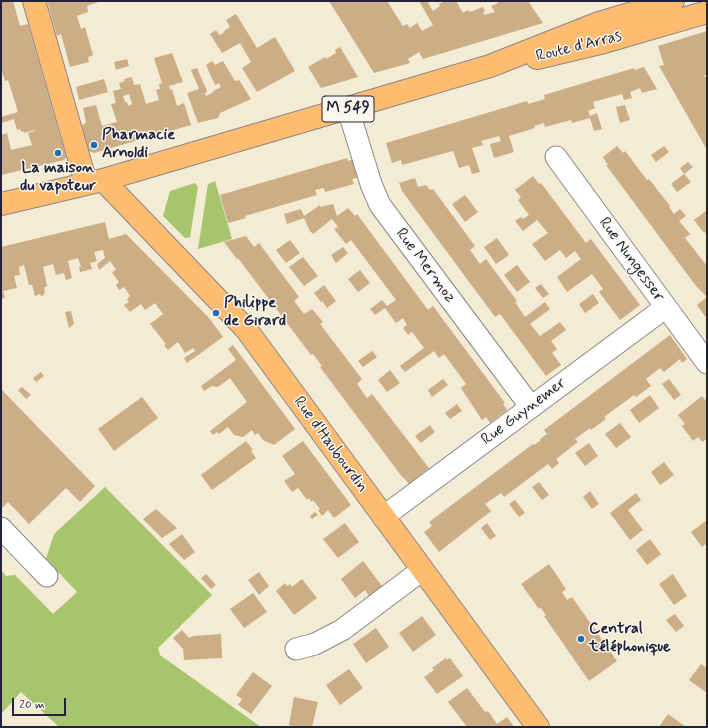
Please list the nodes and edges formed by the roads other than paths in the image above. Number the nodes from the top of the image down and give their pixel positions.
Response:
1 (34, 1) edge
2 (664, 8) edge
3 (707, 12) edge
4 (348, 108) junction
5 (556, 157) dead end
6 (95, 182) junction
7 (1, 204) edge
8 (666, 307) junction
9 (707, 363) edge
10 (531, 408) junction
11 (383, 518) junction
12 (1, 528) edge
13 (422, 570) junction
14 (47, 576) dead end
15 (296, 649) dead end
16 (538, 727) edge

1 - 6 main road
2 - 3 main road, M 549
2 - 4 main road, M 549
4 - 6 main road, M 549
4 - 10 street, Rue Mermoz
5 - 8 street, Rue Nungesser
6 - 7 main road, M 549
6 - 11 main road, Rue d'Haubourdin
8 - 9 street, Rue Nungesser
8 - 10 street, Rue Guynemer
10 - 11 street, Rue Guynemer
11 - 13 main road, Rue d'Haubourdin
12 - 14 street
13 - 15 street
13 - 16 main road, Rue d'Haubourdin

